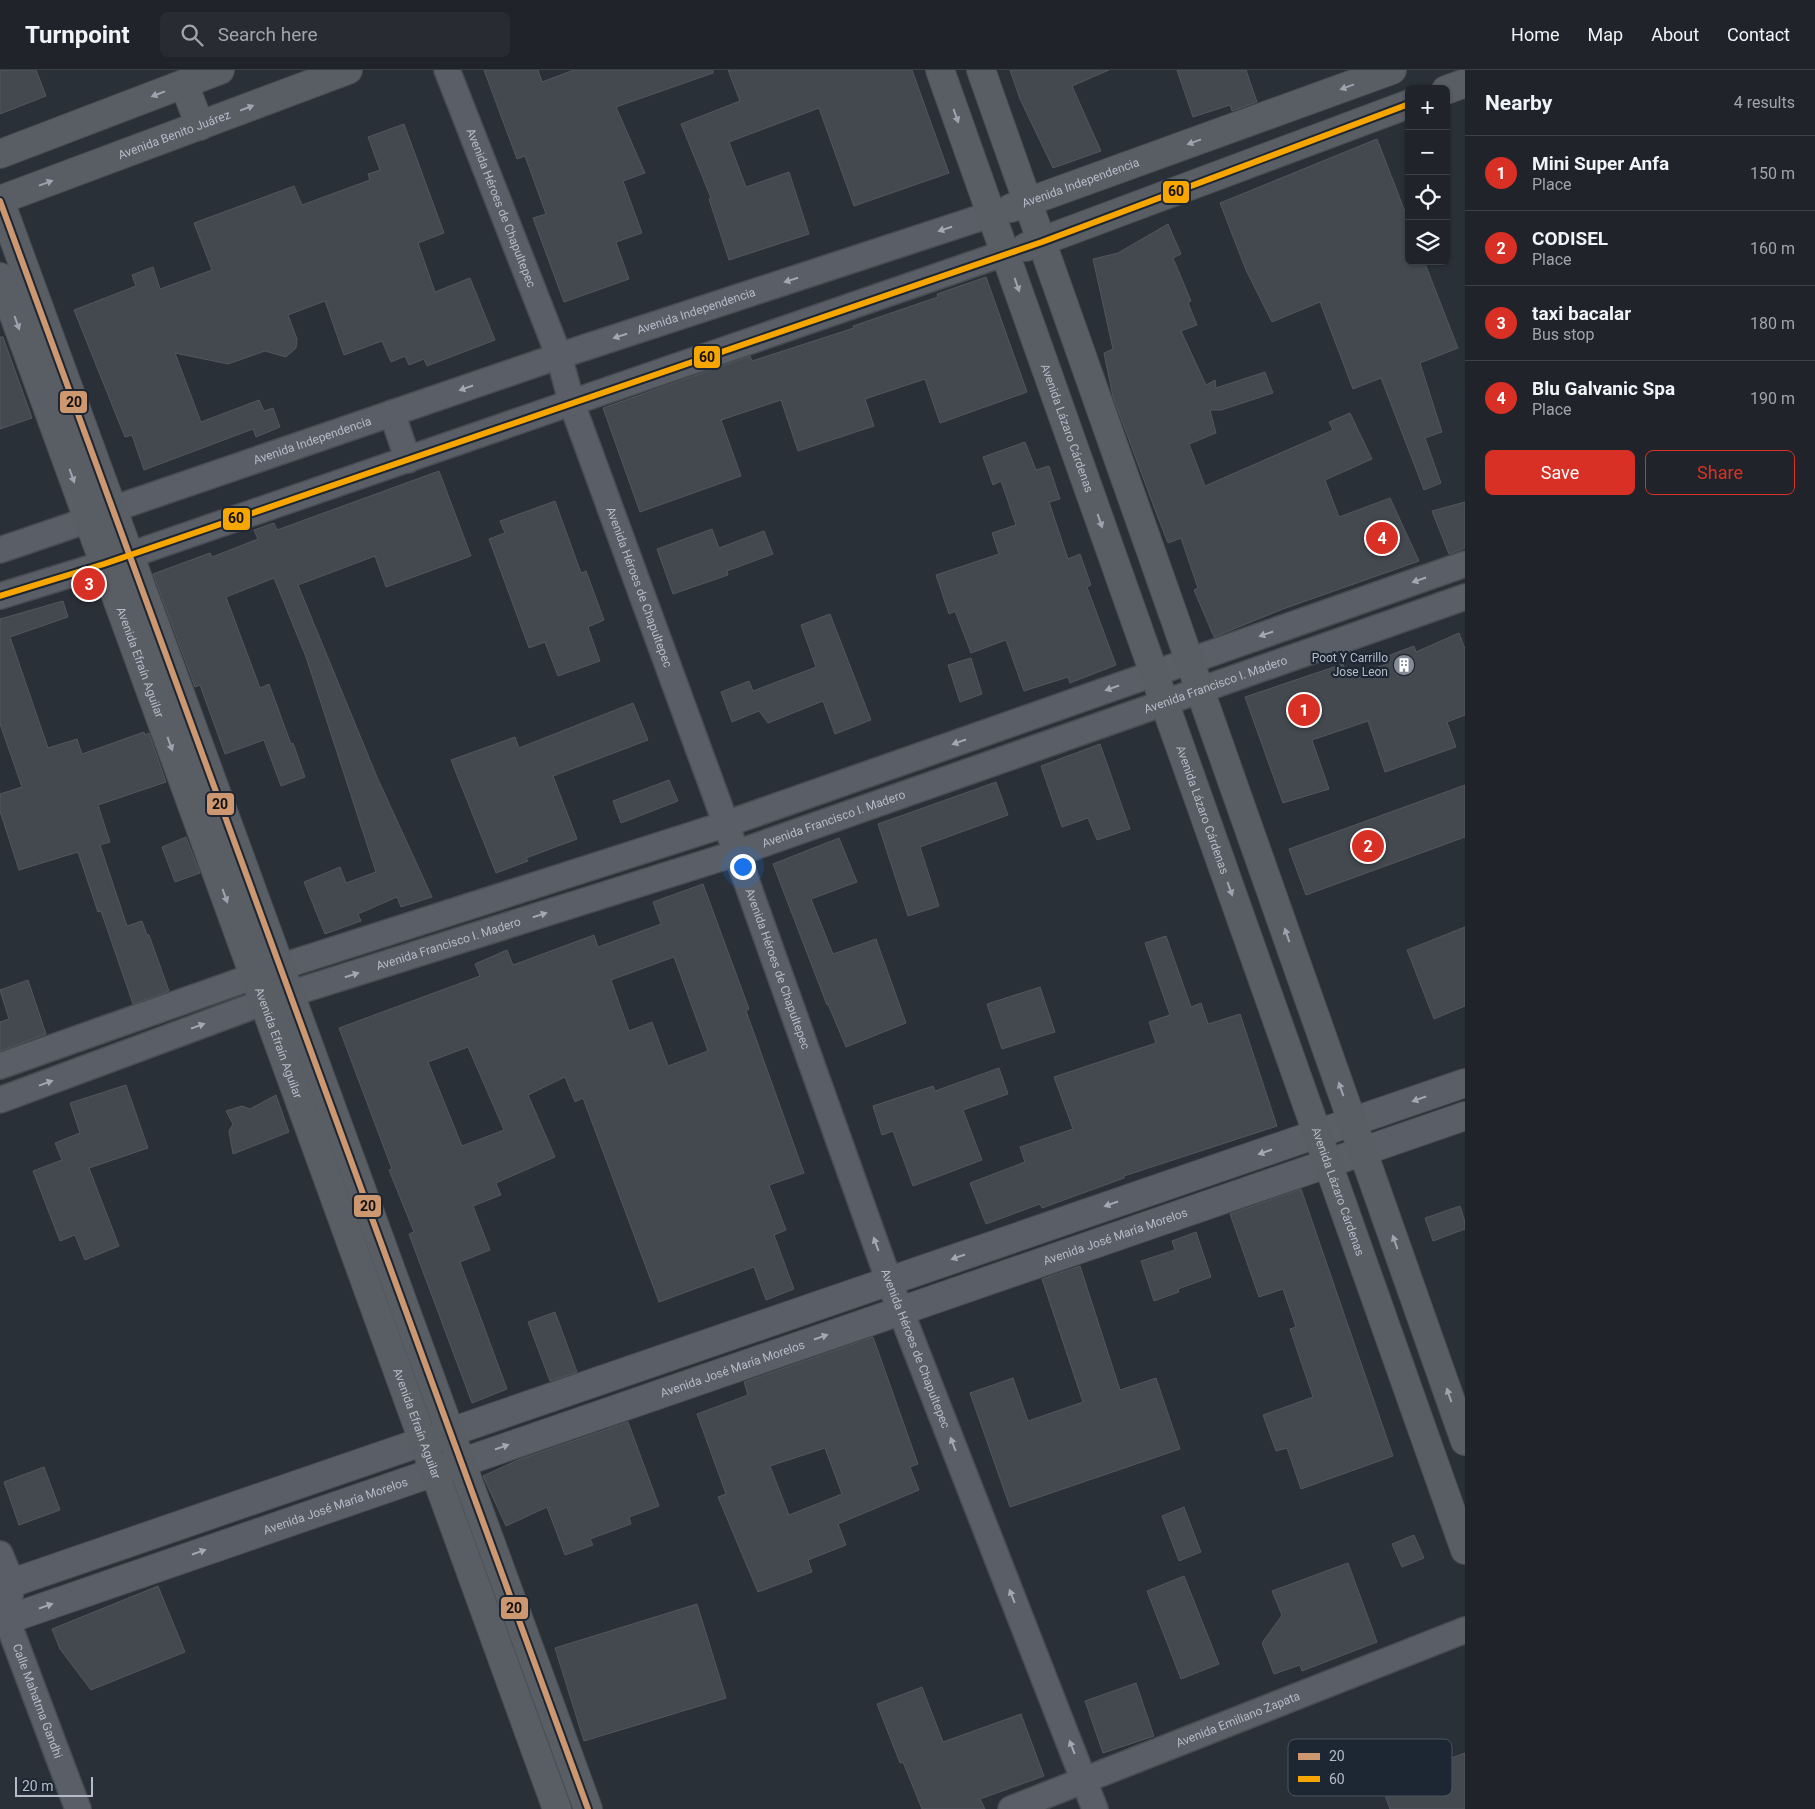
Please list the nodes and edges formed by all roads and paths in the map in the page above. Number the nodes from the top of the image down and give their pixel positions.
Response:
1 (220, 70) edge
2 (348, 70) edge
3 (447, 70) edge
4 (940, 70) edge
5 (981, 70) edge
6 (1392, 70) edge
7 (1465, 83) edge
8 (184, 84) junction
9 (1450, 89) edge
10 (1405, 106) edge
11 (200, 126) junction
12 (0, 154) edge
13 (0, 200) edge
14 (1028, 202) junction
15 (992, 214) junction
16 (1042, 242) junction
17 (1005, 253) junction
18 (0, 277) edge
19 (558, 356) junction
20 (572, 404) junction
21 (392, 413) junction
22 (408, 460) junction
23 (113, 508) junction
24 (88, 520) junction
25 (0, 550) edge
26 (129, 554) junction
27 (104, 564) junction
28 (1465, 564) edge
29 (0, 596) edge
30 (1465, 597) edge
31 (1190, 661) junction
32 (1154, 673) junction
33 (1200, 690) junction
34 (1165, 703) junction
35 (726, 824) junction
36 (737, 854) junction
37 (280, 967) junction
38 (254, 976) junction
39 (290, 994) junction
40 (264, 1002) junction
41 (0, 1066) edge
42 (1465, 1083) edge
43 (0, 1100) edge
44 (1465, 1116) edge
45 (1352, 1122) junction
46 (1317, 1134) junction
47 (1363, 1151) junction
48 (1328, 1163) junction
49 (889, 1281) junction
50 (901, 1310) junction
51 (450, 1431) junction
52 (423, 1440) junction
53 (1465, 1441) edge
54 (461, 1461) junction
55 (434, 1471) junction
56 (1465, 1550) edge
57 (0, 1554) edge
58 (6, 1585) edge
59 (2, 1618) edge
60 (1465, 1630) edge
61 (1084, 1780) junction
62 (78, 1809) edge
63 (557, 1809) edge
64 (588, 1809) edge
65 (1011, 1809) edge
66 (1095, 1809) edge

1 - 8 main road
11 -> 2 main road, Avenida Benito Juárez
3 - 19 street, Avenida Héroes de Chapultepec
4 -> 15 main road, Avenida Lázaro Cárdenas
5 - 14 main road
6 -> 14 main road, Avenida Independencia
7 - 9 main road
8 - 11 main road
8 -> 12 main road
10 - 16 main road
13 -> 11 main road, Avenida Benito Juárez
13 - 23 main road
14 - 15 main road, Avenida Independencia
14 - 16 main road
15 - 17 main road, Avenida Lázaro Cárdenas
15 -> 19 street, Avenida Independencia
16 - 17 main road
16 - 31 main road
17 - 20 street
17 -> 32 main road, Avenida Lázaro Cárdenas
18 -> 24 main road, Avenida Efraín Aguilar
19 - 20 street, Avenida Héroes de Chapultepec
19 -> 21 street, Avenida Independencia
20 - 22 street
20 - 35 street, Avenida Héroes de Chapultepec
21 - 22 street
21 - 23 street, Avenida Independencia
22 - 26 street
23 - 24 street, Avenida Independencia
23 - 26 main road
24 - 25 street, Avenida Independencia
24 - 27 main road, Avenida Efraín Aguilar
26 - 27 street
26 - 37 main road
27 - 29 street
27 -> 38 main road, Avenida Efraín Aguilar
28 -> 31 street
30 - 33 street, Avenida Francisco I. Madero
31 - 32 street
31 - 33 main road
32 - 34 main road, Avenida Lázaro Cárdenas
32 -> 35 street
33 - 34 street, Avenida Francisco I. Madero
45 -> 33 main road
34 - 36 street, Avenida Francisco I. Madero
34 -> 46 main road, Avenida Lázaro Cárdenas
35 - 36 street, Avenida Héroes de Chapultepec
35 - 37 street
39 -> 36 street, Avenida Francisco I. Madero
49 -> 36 street, Avenida Héroes de Chapultepec
37 - 38 street
37 - 39 main road
38 - 40 main road, Avenida Efraín Aguilar
38 - 41 street
39 - 40 street, Avenida Francisco I. Madero
39 - 51 main road
43 -> 40 street, Avenida Francisco I. Madero
40 - 52 main road, Avenida Efraín Aguilar
42 -> 45 street
44 - 47 street, Avenida José María Morelos
45 - 46 street
45 - 47 main road
46 - 48 main road, Avenida Lázaro Cárdenas
46 -> 49 street
47 - 48 street, Avenida José María Morelos
53 -> 47 main road
48 - 50 street, Avenida José María Morelos
48 - 56 main road, Avenida Lázaro Cárdenas
49 - 50 street, Avenida Héroes de Chapultepec
49 - 51 street
54 -> 50 street, Avenida José María Morelos
61 -> 50 street, Avenida Héroes de Chapultepec
51 - 52 street
51 - 54 main road
52 - 55 main road, Avenida Efraín Aguilar
52 - 58 street
54 - 55 street, Avenida José María Morelos
54 - 64 main road
59 -> 55 street, Avenida José María Morelos
55 - 63 main road, Avenida Efraín Aguilar
57 - 58 street
58 - 59 street, Calle Mahatma Gandhi
59 - 62 street, Calle Mahatma Gandhi
60 - 61 street, Avenida Emiliano Zapata
61 - 65 street, Avenida Emiliano Zapata
61 - 66 street, Avenida Héroes de Chapultepec

